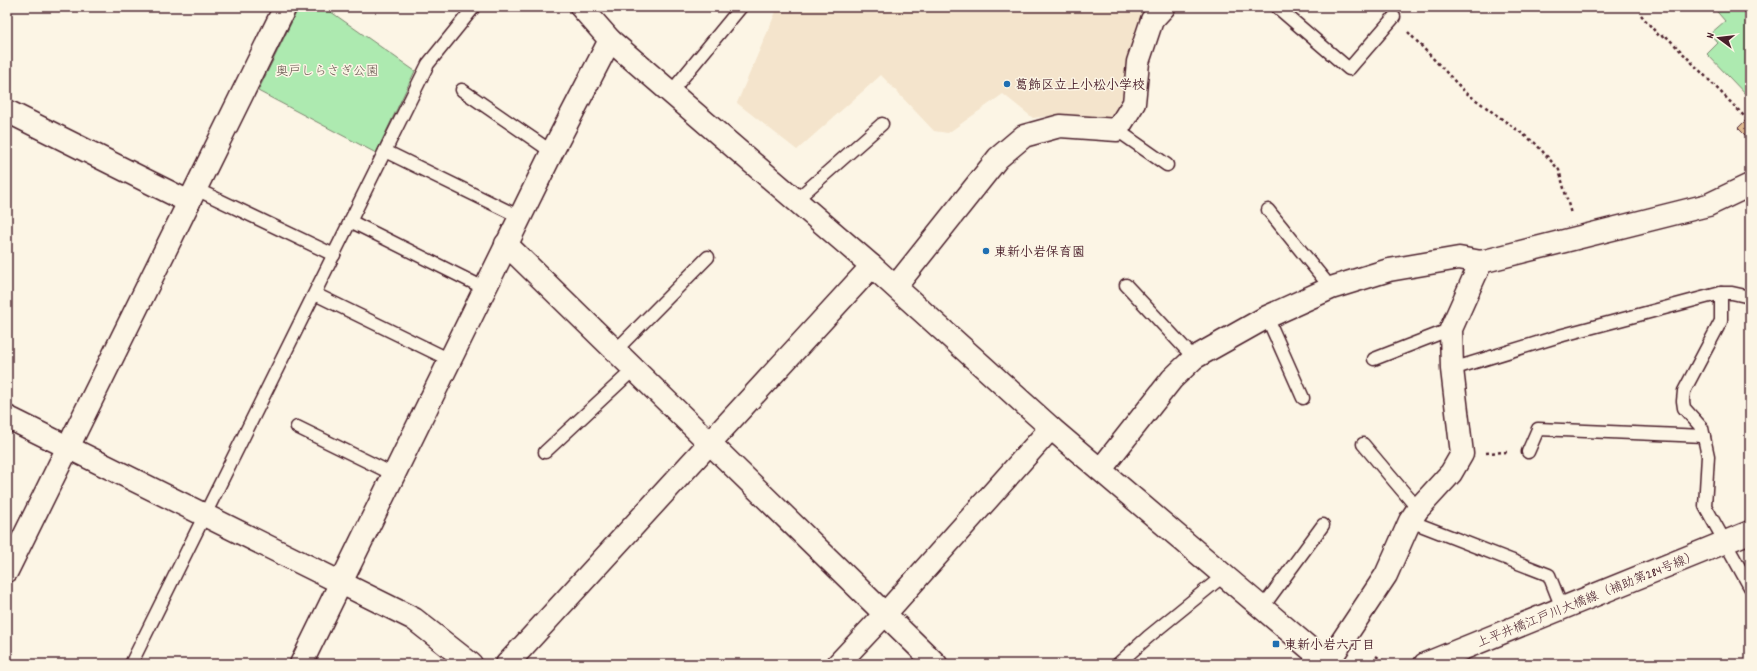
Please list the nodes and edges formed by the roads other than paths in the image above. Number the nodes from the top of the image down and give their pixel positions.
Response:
1 (285, 7) edge
2 (474, 7) edge
3 (581, 7) edge
4 (741, 7) edge
5 (1164, 7) edge
6 (1278, 7) edge
7 (1394, 17) road end
8 (610, 40) junction
9 (462, 90) dead end
10 (671, 92) junction
11 (7, 111) edge
12 (882, 124) dead end
13 (1117, 130) junction
14 (385, 151) junction
15 (552, 152) junction
16 (1166, 165) dead end
17 (1750, 185) edge
18 (192, 195) junction
19 (797, 199) junction
20 (1268, 210) dead end
21 (520, 217) junction
22 (350, 221) junction
23 (506, 244) junction
24 (334, 255) junction
25 (708, 257) dead end
26 (1481, 262) junction
27 (872, 266) junction
28 (1126, 285) dead end
29 (896, 286) junction
30 (1331, 288) junction
31 (486, 289) junction
32 (1721, 293) junction
33 (315, 294) junction
34 (1750, 297) edge
35 (1266, 317) junction
36 (1451, 329) junction
37 (615, 350) junction
38 (1194, 358) junction
39 (1374, 359) dead end
40 (450, 360) junction
41 (634, 369) junction
42 (1452, 369) junction
43 (1303, 398) dead end
44 (7, 417) edge
45 (297, 427) dead end
46 (1051, 428) junction
47 (1704, 436) junction
48 (709, 443) junction
49 (1363, 444) dead end
50 (68, 448) junction
51 (545, 452) dead end
52 (1528, 452) road end
53 (1100, 469) junction
54 (394, 475) junction
55 (1414, 515) junction
56 (205, 516) junction
57 (1324, 525) dead end
58 (1750, 532) edge
59 (1725, 542) junction
60 (7, 571) edge
61 (1224, 576) junction
62 (341, 583) junction
63 (1750, 587) edge
64 (1262, 608) junction
65 (1562, 608) junction
66 (885, 614) junction
67 (131, 664) edge
68 (301, 664) edge
69 (471, 664) edge
70 (507, 664) edge
71 (838, 664) edge
72 (936, 664) edge
73 (1118, 664) edge
74 (1327, 664) edge
75 (1425, 664) edge

1 - 18 street
2 - 14 lane
3 - 8 street
4 - 10 lane
5 - 13 street
6 - 7 lane
8 - 10 street
8 - 15 street
9 - 15 lane
10 - 19 street
11 - 18 street
12 - 19 lane
13 - 16 lane
13 - 29 street
14 - 21 lane
14 - 22 lane
15 - 21 street
17 - 26 street
18 - 24 lane
18 - 50 street
19 - 27 street
20 - 30 lane
21 - 23 street
22 - 24 lane
22 - 31 lane
23 - 31 street
23 - 37 street
24 - 33 lane
25 - 37 lane
26 - 30 street
26 - 36 street
27 - 29 street
27 - 48 street
28 - 38 lane
29 - 46 street
30 - 35 street
31 - 40 street
32 - 34 lane
32 - 42 lane
32 - 47 lane
33 - 40 lane
33 - 56 lane
35 - 38 street
35 - 43 lane
36 - 39 lane
36 - 42 street
37 - 41 street
38 - 53 street
40 - 54 street
41 - 48 street
41 - 51 lane
42 - 55 street
44 - 50 street
45 - 54 lane
46 - 53 street
46 - 66 street
47 - 52 lane
47 - 59 lane
48 - 66 street
48 - 70 street
49 - 55 lane
50 - 56 street
50 - 60 street
53 - 61 street
54 - 62 street
55 - 65 lane
55 - 74 street
56 - 62 street
56 - 67 lane
57 - 64 lane
58 - 59 street, 上平井橋江戸川大橋線（補助第284号線）
59 - 63 lane
59 - 65 street, 上平井橋江戸川大橋線（補助第284号線）
61 - 64 street
61 - 73 lane
62 - 68 street
62 - 69 street
64 - 74 street
65 - 75 street, 上平井橋江戸川大橋線（補助第284号線）
66 - 71 street
66 - 72 street

